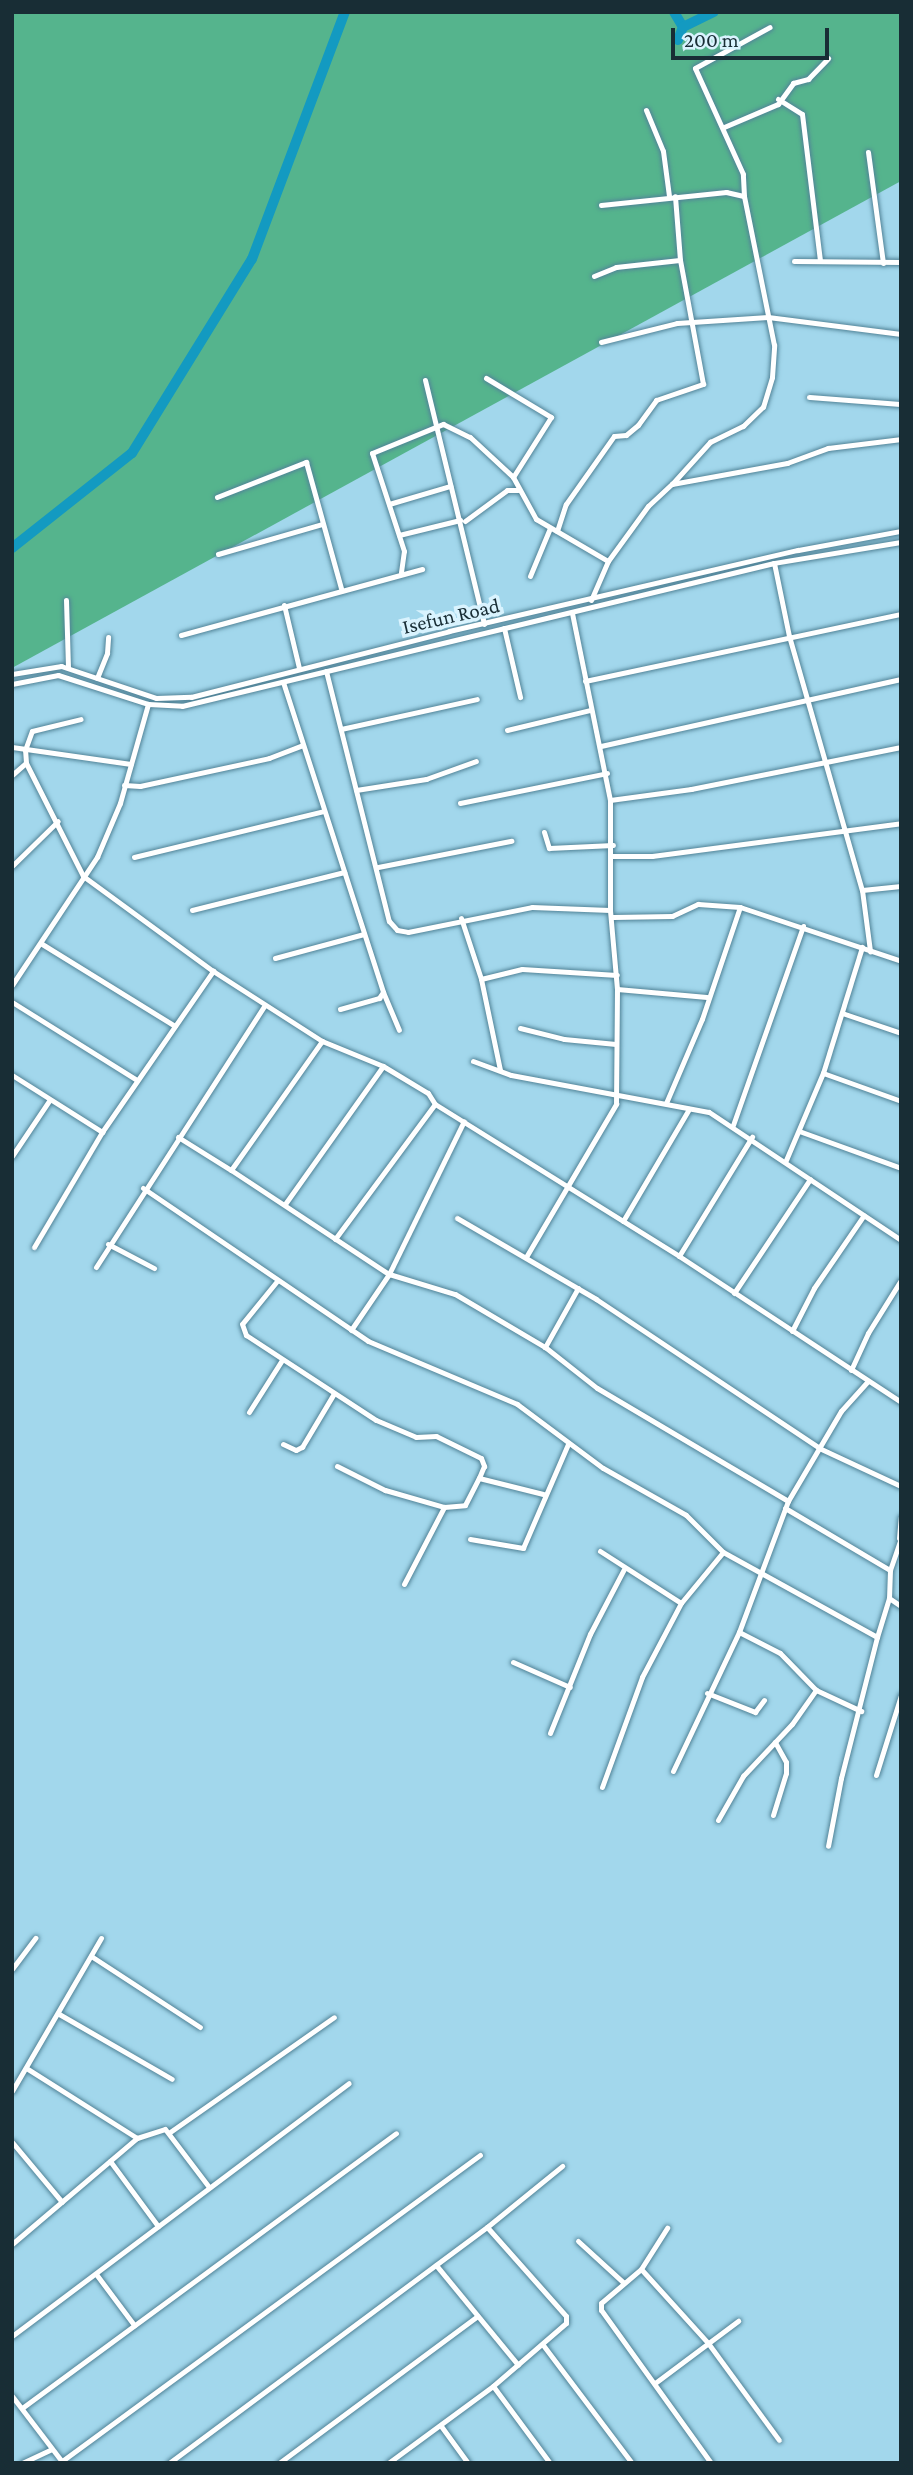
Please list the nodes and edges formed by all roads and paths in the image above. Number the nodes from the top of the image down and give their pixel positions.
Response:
1 (770, 27) dead end
2 (828, 58) dead end
3 (778, 99) junction
4 (646, 110) dead end
5 (724, 127) junction
6 (868, 152) dead end
7 (672, 196) junction
8 (744, 196) junction
9 (601, 205) dead end
10 (681, 260) junction
11 (820, 260) junction
12 (794, 261) dead end
13 (901, 262) edge
14 (883, 263) junction
15 (594, 276) dead end
16 (768, 317) junction
17 (695, 321) junction
18 (901, 334) edge
19 (601, 342) dead end
20 (486, 377) dead end
21 (425, 380) dead end
22 (809, 397) dead end
23 (901, 404) edge
24 (437, 425) junction
25 (901, 439) edge
26 (513, 477) junction
27 (672, 484) junction
28 (450, 486) junction
29 (518, 490) junction
30 (217, 497) dead end
31 (389, 504) junction
32 (462, 520) junction
33 (322, 524) junction
34 (550, 528) junction
35 (558, 531) junction
36 (901, 531) edge
37 (399, 535) junction
38 (901, 542) edge
39 (218, 554) dead end
40 (608, 561) junction
41 (774, 563) junction
42 (422, 569) dead end
43 (401, 572) junction
44 (530, 576) dead end
45 (341, 588) junction
46 (66, 600) dead end
47 (591, 600) junction
48 (284, 605) junction
49 (572, 614) junction
50 (901, 614) edge
51 (484, 624) junction
52 (504, 628) junction
53 (181, 635) dead end
54 (789, 636) junction
55 (108, 637) dead end
56 (68, 667) junction
57 (299, 668) junction
58 (326, 671) junction
59 (12, 674) edge
60 (97, 678) junction
61 (901, 679) edge
62 (585, 681) junction
63 (283, 682) junction
64 (12, 684) edge
65 (229, 687) junction
66 (231, 695) junction
67 (520, 697) dead end
68 (477, 699) dead end
69 (806, 699) junction
70 (148, 704) junction
71 (590, 710) junction
72 (81, 719) dead end
73 (341, 730) junction
74 (507, 730) dead end
75 (303, 745) junction
76 (601, 746) junction
77 (12, 747) edge
78 (901, 747) edge
79 (25, 750) junction
80 (476, 761) dead end
81 (26, 763) junction
82 (131, 764) junction
83 (826, 765) junction
84 (607, 773) junction
85 (12, 775) edge
86 (124, 785) junction
87 (356, 790) junction
88 (610, 800) junction
89 (460, 803) dead end
90 (324, 811) junction
91 (58, 821) junction
92 (901, 823) edge
93 (846, 829) junction
94 (544, 832) dead end
95 (511, 841) dead end
96 (613, 845) junction
97 (612, 856) junction
98 (134, 857) dead end
99 (12, 866) edge
100 (378, 867) junction
101 (344, 872) junction
102 (83, 876) junction
103 (901, 886) edge
104 (862, 890) junction
105 (740, 907) junction
106 (192, 910) dead end
107 (610, 910) junction
108 (612, 917) junction
109 (461, 918) junction
110 (803, 926) junction
111 (363, 934) junction
112 (42, 944) junction
113 (862, 947) junction
114 (870, 951) junction
115 (275, 958) dead end
116 (901, 961) edge
117 (213, 971) junction
118 (617, 975) junction
119 (481, 979) junction
120 (12, 985) edge
121 (617, 989) junction
122 (383, 992) junction
123 (708, 997) junction
124 (12, 1002) edge
125 (264, 1006) junction
126 (340, 1009) dead end
127 (842, 1013) junction
128 (174, 1026) junction
129 (520, 1028) dead end
130 (399, 1030) dead end
131 (901, 1033) edge
132 (322, 1041) junction
133 (616, 1044) junction
134 (473, 1061) dead end
135 (383, 1066) junction
136 (500, 1070) junction
137 (822, 1073) junction
138 (12, 1075) edge
139 (137, 1080) junction
140 (616, 1094) junction
141 (49, 1101) junction
142 (901, 1101) edge
143 (666, 1103) junction
144 (435, 1104) junction
145 (689, 1109) junction
146 (464, 1121) junction
147 (733, 1125) junction
148 (799, 1131) junction
149 (102, 1132) junction
150 (178, 1137) junction
151 (752, 1137) junction
152 (12, 1156) edge
153 (786, 1160) junction
154 (901, 1168) edge
155 (231, 1170) junction
156 (810, 1179) junction
157 (566, 1184) junction
158 (143, 1188) junction
159 (285, 1204) junction
160 (864, 1215) junction
161 (457, 1218) dead end
162 (623, 1221) junction
163 (335, 1239) junction
164 (901, 1240) edge
165 (108, 1244) junction
166 (34, 1247) dead end
167 (679, 1256) junction
168 (526, 1257) junction
169 (96, 1267) dead end
170 (154, 1268) dead end
171 (388, 1274) junction
172 (901, 1280) edge
173 (277, 1281) junction
174 (578, 1288) junction
175 (734, 1293) junction
176 (351, 1330) junction
177 (792, 1331) junction
178 (545, 1346) junction
179 (282, 1360) junction
180 (851, 1370) junction
181 (868, 1381) junction
182 (333, 1395) junction
183 (900, 1400) edge
184 (249, 1412) dead end
185 (283, 1444) dead end
186 (568, 1444) junction
187 (819, 1448) junction
188 (337, 1466) dead end
189 (478, 1478) junction
190 (901, 1486) edge
191 (543, 1494) junction
192 (786, 1505) junction
193 (444, 1507) junction
194 (901, 1517) edge
195 (900, 1538) edge
196 (470, 1539) dead end
197 (600, 1551) dead end
198 (723, 1552) junction
199 (625, 1569) junction
200 (890, 1570) junction
201 (762, 1571) junction
202 (404, 1584) dead end
203 (888, 1598) junction
204 (681, 1603) junction
205 (901, 1606) edge
206 (739, 1632) junction
207 (877, 1637) junction
208 (513, 1661) dead end
209 (570, 1686) junction
210 (816, 1690) junction
211 (707, 1693) junction
212 (901, 1696) edge
213 (764, 1700) dead end
214 (861, 1711) junction
215 (550, 1733) dead end
216 (775, 1742) junction
217 (673, 1771) dead end
218 (876, 1775) dead end
219 (602, 1787) dead end
220 (773, 1815) dead end
221 (718, 1820) dead end
222 (828, 1846) dead end
223 (35, 1938) dead end
224 (101, 1938) dead end
225 (91, 1956) junction
226 (12, 1969) edge
227 (58, 2014) junction
228 (334, 2017) dead end
229 (200, 2027) dead end
230 (27, 2069) junction
231 (172, 2078) dead end
232 (349, 2083) dead end
233 (12, 2091) edge
234 (170, 2132) junction
235 (396, 2133) dead end
236 (137, 2138) junction
237 (12, 2142) edge
238 (480, 2155) dead end
239 (110, 2161) junction
240 (562, 2166) dead end
241 (209, 2187) junction
242 (62, 2202) junction
243 (158, 2226) junction
244 (487, 2227) junction
245 (667, 2228) dead end
246 (578, 2241) dead end
247 (13, 2242) edge
248 (436, 2265) junction
249 (641, 2269) junction
250 (96, 2274) junction
251 (624, 2283) junction
252 (478, 2316) junction
253 (737, 2321) dead end
254 (134, 2325) junction
255 (12, 2336) edge
256 (708, 2343) junction
257 (543, 2345) junction
258 (518, 2365) junction
259 (655, 2383) junction
260 (493, 2386) junction
261 (12, 2396) edge
262 (22, 2409) junction
263 (441, 2426) junction
264 (779, 2440) dead end
265 (52, 2449) junction
266 (63, 2462) edge
267 (389, 2462) edge
268 (22, 2463) edge
269 (169, 2463) edge
270 (279, 2463) edge
271 (468, 2463) edge
272 (550, 2463) edge
273 (632, 2463) edge
274 (711, 2463) edge

1 - 5 street
2 - 3 street
3 - 5 street
3 - 11 street
4 - 7 street
5 - 8 street
6 - 14 street
7 - 8 street
7 - 9 street
7 - 10 street
8 - 16 street
10 - 15 street
10 - 17 street
11 - 12 street
11 - 14 street
13 - 14 street
16 - 17 street
16 - 18 street
16 - 27 street
17 - 19 street
17 - 35 street
20 - 26 street
21 - 24 street
22 - 23 street
24 - 26 street
24 - 28 street
24 - 31 street
25 - 27 street
26 - 29 street
27 - 40 street
28 - 31 street
28 - 32 street
29 - 32 street
29 - 34 street
30 - 33 street
31 - 37 street
32 - 37 street
32 - 51 street
33 - 39 street
33 - 45 street
34 - 35 street
34 - 44 street
35 - 40 street
36 - 47 street, Isefun Road
37 - 43 street
38 - 41 street, Isefun Road
40 - 47 street
41 - 49 street, Isefun Road
41 - 54 street
42 - 43 street
43 - 45 street
45 - 48 street
46 - 56 street
47 - 51 street, Isefun Road
48 - 53 street
48 - 57 street
49 - 52 street, Isefun Road
49 - 62 street
50 - 54 street
51 - 57 street, Isefun Road
52 - 58 street, Isefun Road
52 - 67 street
54 - 62 street
54 - 69 street
55 - 60 street
56 - 59 street, Isefun Road
56 - 60 street, Isefun Road
57 - 65 street, Isefun Road
58 - 63 street, Isefun Road
58 - 73 street
60 - 65 street, Isefun Road
61 - 69 street
62 - 71 street
63 - 66 street, Isefun Road
63 - 75 street
64 - 70 street, Isefun Road
65 - 66 street
66 - 70 street, Isefun Road
68 - 73 street
69 - 76 street
69 - 83 street
70 - 82 street
71 - 74 street
71 - 76 street
72 - 79 street
73 - 87 street
75 - 86 street
75 - 90 street
76 - 84 street
77 - 79 street
78 - 83 street
79 - 81 street
79 - 82 street
80 - 87 street
81 - 85 street
81 - 91 street
82 - 86 street
83 - 88 street
83 - 93 street
84 - 88 street
84 - 89 street
86 - 102 street
87 - 100 street
88 - 96 street
90 - 98 street
90 - 101 street
91 - 99 street
91 - 102 street
92 - 93 street
93 - 97 street
93 - 104 street
94 - 96 street
95 - 100 street
96 - 97 street
97 - 107 street
100 - 109 street
101 - 106 street
101 - 111 street
102 - 112 street
102 - 117 street
103 - 104 street
104 - 114 street
105 - 108 street
105 - 110 street
105 - 123 street
107 - 108 street
107 - 109 street
108 - 118 street
109 - 119 street
110 - 113 street
110 - 147 street
111 - 115 street
111 - 122 street
112 - 120 street
112 - 128 street
113 - 114 street
113 - 127 street
114 - 116 street
117 - 125 street
117 - 128 street
118 - 119 street
118 - 121 street
119 - 136 street
121 - 123 street
121 - 133 street
122 - 126 street
122 - 130 street
123 - 143 street
124 - 139 street
125 - 132 street
125 - 150 street
127 - 131 street
127 - 137 street
128 - 139 street
129 - 133 street
132 - 135 street
132 - 155 street
133 - 140 street
134 - 136 street
135 - 144 street
135 - 159 street
136 - 140 street
137 - 142 street
137 - 148 street
138 - 141 street
139 - 149 street
140 - 143 street
140 - 157 street
141 - 149 street
141 - 152 street
143 - 145 street
144 - 146 street
144 - 163 street
145 - 147 street
145 - 162 street
146 - 157 street
146 - 171 street
147 - 151 street
148 - 153 street
148 - 154 street
149 - 166 street
150 - 155 street
150 - 158 street
151 - 153 street
151 - 167 street
153 - 156 street
155 - 159 street
156 - 160 street
156 - 175 street
157 - 162 street
157 - 168 street
158 - 165 street
158 - 173 street
159 - 163 street
160 - 164 street
160 - 177 street
161 - 168 street
162 - 167 street
163 - 171 street
165 - 169 street
165 - 170 street
167 - 175 street
168 - 174 street
171 - 176 street
171 - 178 street
172 - 180 street
173 - 176 street
173 - 179 street
174 - 178 street
174 - 187 street
175 - 177 street
176 - 186 street
177 - 180 street
178 - 192 street
179 - 182 street
179 - 184 street
180 - 181 street
181 - 183 street
181 - 187 street
182 - 185 street
182 - 189 street
186 - 191 street
186 - 198 street
187 - 190 street
187 - 192 street
188 - 193 street
189 - 191 street
189 - 193 street
191 - 196 street
192 - 200 street
192 - 201 street
193 - 202 street
194 - 195 street
195 - 200 street
197 - 199 street
198 - 201 street
198 - 204 street
199 - 204 street
199 - 209 street
200 - 203 street
201 - 206 street
201 - 207 street
203 - 205 street
203 - 207 street
204 - 219 street
206 - 210 street
206 - 211 street
207 - 214 street
208 - 209 street
209 - 215 street
210 - 214 street
210 - 216 street
211 - 213 street
211 - 217 street
212 - 218 street
214 - 222 street
216 - 220 street
216 - 221 street
223 - 226 street
224 - 225 street
225 - 227 street
225 - 229 street
227 - 230 street
227 - 231 street
228 - 234 street
230 - 233 street
230 - 236 street
232 - 241 street
234 - 236 street
234 - 241 street
235 - 254 street
236 - 239 street
237 - 242 street
238 - 266 street
239 - 242 street
239 - 243 street
240 - 244 street
241 - 243 street
242 - 247 street
243 - 250 street
244 - 248 street
244 - 257 street
245 - 249 street
246 - 251 street
248 - 252 street
248 - 269 street
249 - 251 street
249 - 256 street
250 - 254 street
250 - 255 street
251 - 259 street
252 - 258 street
252 - 270 street
253 - 256 street
254 - 262 street
256 - 259 street
256 - 264 street
257 - 258 street
257 - 273 street
258 - 260 street
259 - 274 street
260 - 263 street
260 - 272 street
261 - 262 street
262 - 265 street
263 - 267 street
263 - 271 street
265 - 266 street
265 - 268 street

